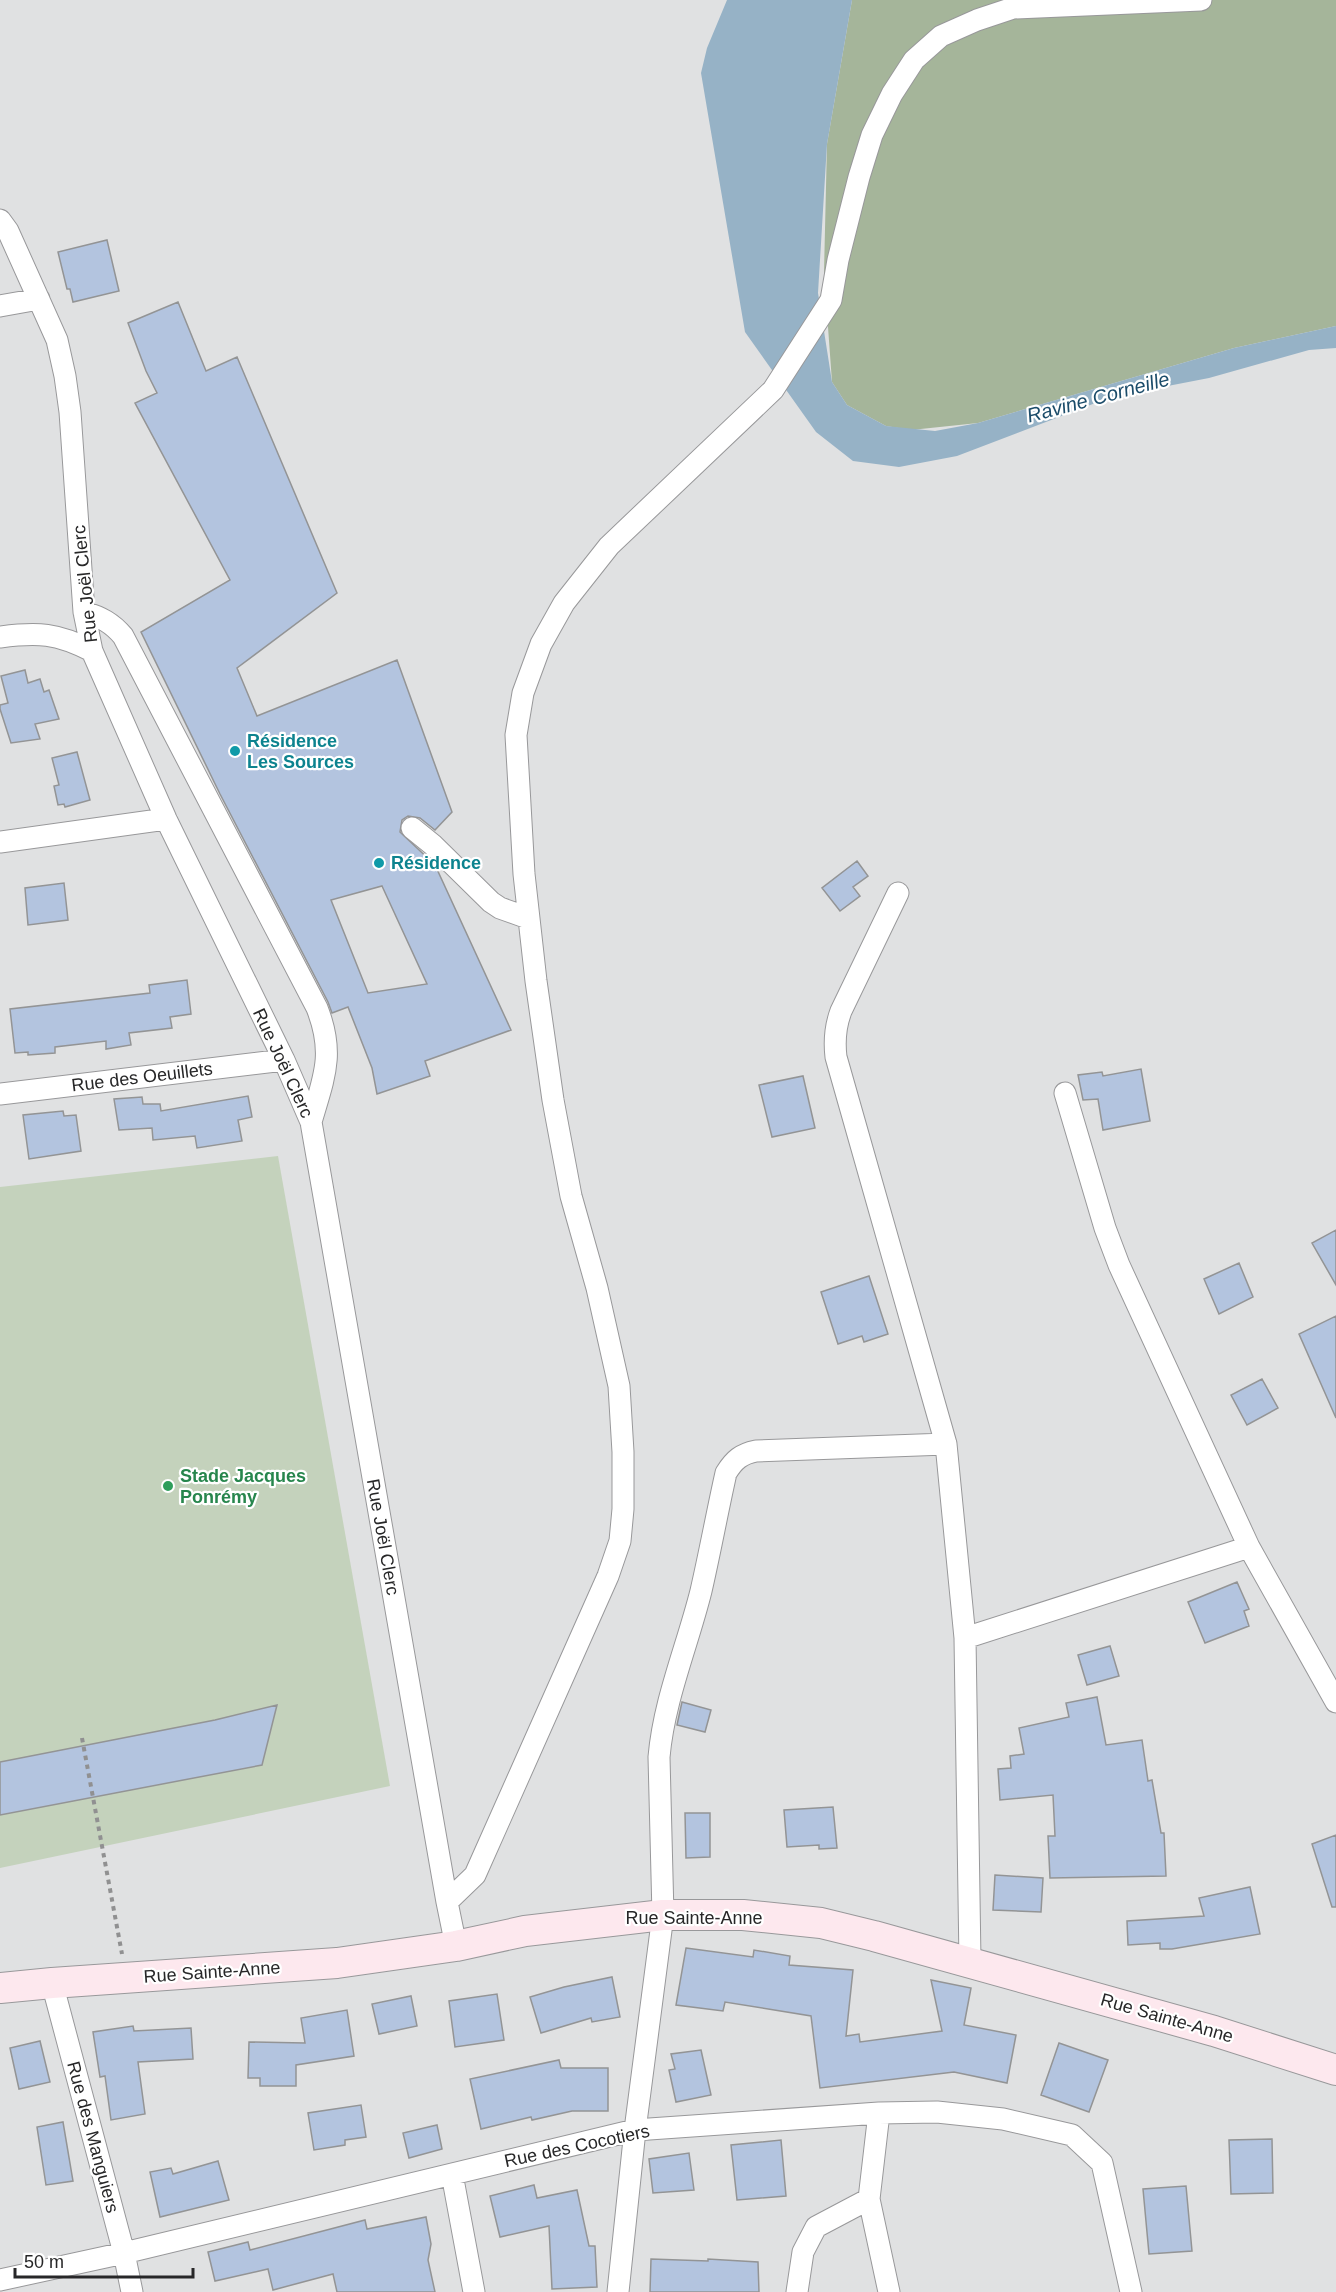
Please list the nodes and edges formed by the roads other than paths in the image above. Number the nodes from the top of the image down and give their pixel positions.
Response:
1 (1201, 0) edge
2 (0, 220) edge
3 (39, 299) junction
4 (0, 306) edge
5 (84, 612) junction
6 (0, 637) edge
7 (92, 651) junction
8 (166, 819) junction
9 (412, 828) dead end
10 (0, 842) edge
11 (898, 893) dead end
12 (528, 918) junction
13 (284, 1060) junction
14 (1065, 1093) dead end
15 (0, 1094) edge
16 (311, 1122) junction
17 (946, 1444) junction
18 (1249, 1547) junction
19 (965, 1638) junction
20 (1336, 1702) edge
21 (447, 1902) junction
22 (663, 1915) junction
23 (456, 1946) junction
24 (970, 1961) junction
25 (52, 1983) junction
26 (0, 1988) edge
27 (1336, 2070) edge
28 (879, 2113) junction
29 (635, 2130) junction
30 (452, 2174) junction
31 (869, 2199) junction
32 (124, 2253) junction
33 (0, 2280) edge
34 (1125, 2289) edge
35 (132, 2292) edge
36 (474, 2292) edge
37 (618, 2292) edge
38 (797, 2292) edge
39 (889, 2292) edge

1 - 12 street
2 - 3 street, Rue Joël Clerc
3 - 4 street
3 - 5 street, Rue Joël Clerc
5 - 7 street, Rue Joël Clerc
5 - 16 street
6 - 7 street
7 - 8 street, Rue Joël Clerc
8 - 10 street
8 - 13 street, Rue Joël Clerc
9 - 12 street
11 - 17 street
12 - 21 street
13 - 15 street, Rue des Oeuillets
13 - 16 street, Rue Joël Clerc
14 - 18 street
16 - 21 street, Rue Joël Clerc
17 - 19 street
17 - 22 street
18 - 19 street
18 - 20 street
19 - 24 street
21 - 23 street, Rue Joël Clerc
22 - 23 main road, Rue Sainte-Anne
22 - 24 main road, Rue Sainte-Anne
22 - 29 street
23 - 25 main road, Rue Sainte-Anne
24 - 27 main road, Rue Sainte-Anne
25 - 26 main road, Rue Sainte-Anne
25 - 32 street, Rue des Manguiers
28 - 29 street, Rue des Cocotiers
28 - 31 street
28 - 34 street, Rue des Cocotiers
29 - 30 street, Rue des Cocotiers
29 - 37 street
30 - 32 street, Rue des Cocotiers
30 - 36 street
31 - 38 street
31 - 39 street
32 - 33 street, Rue des Cocotiers
32 - 35 street, Rue des Manguiers

